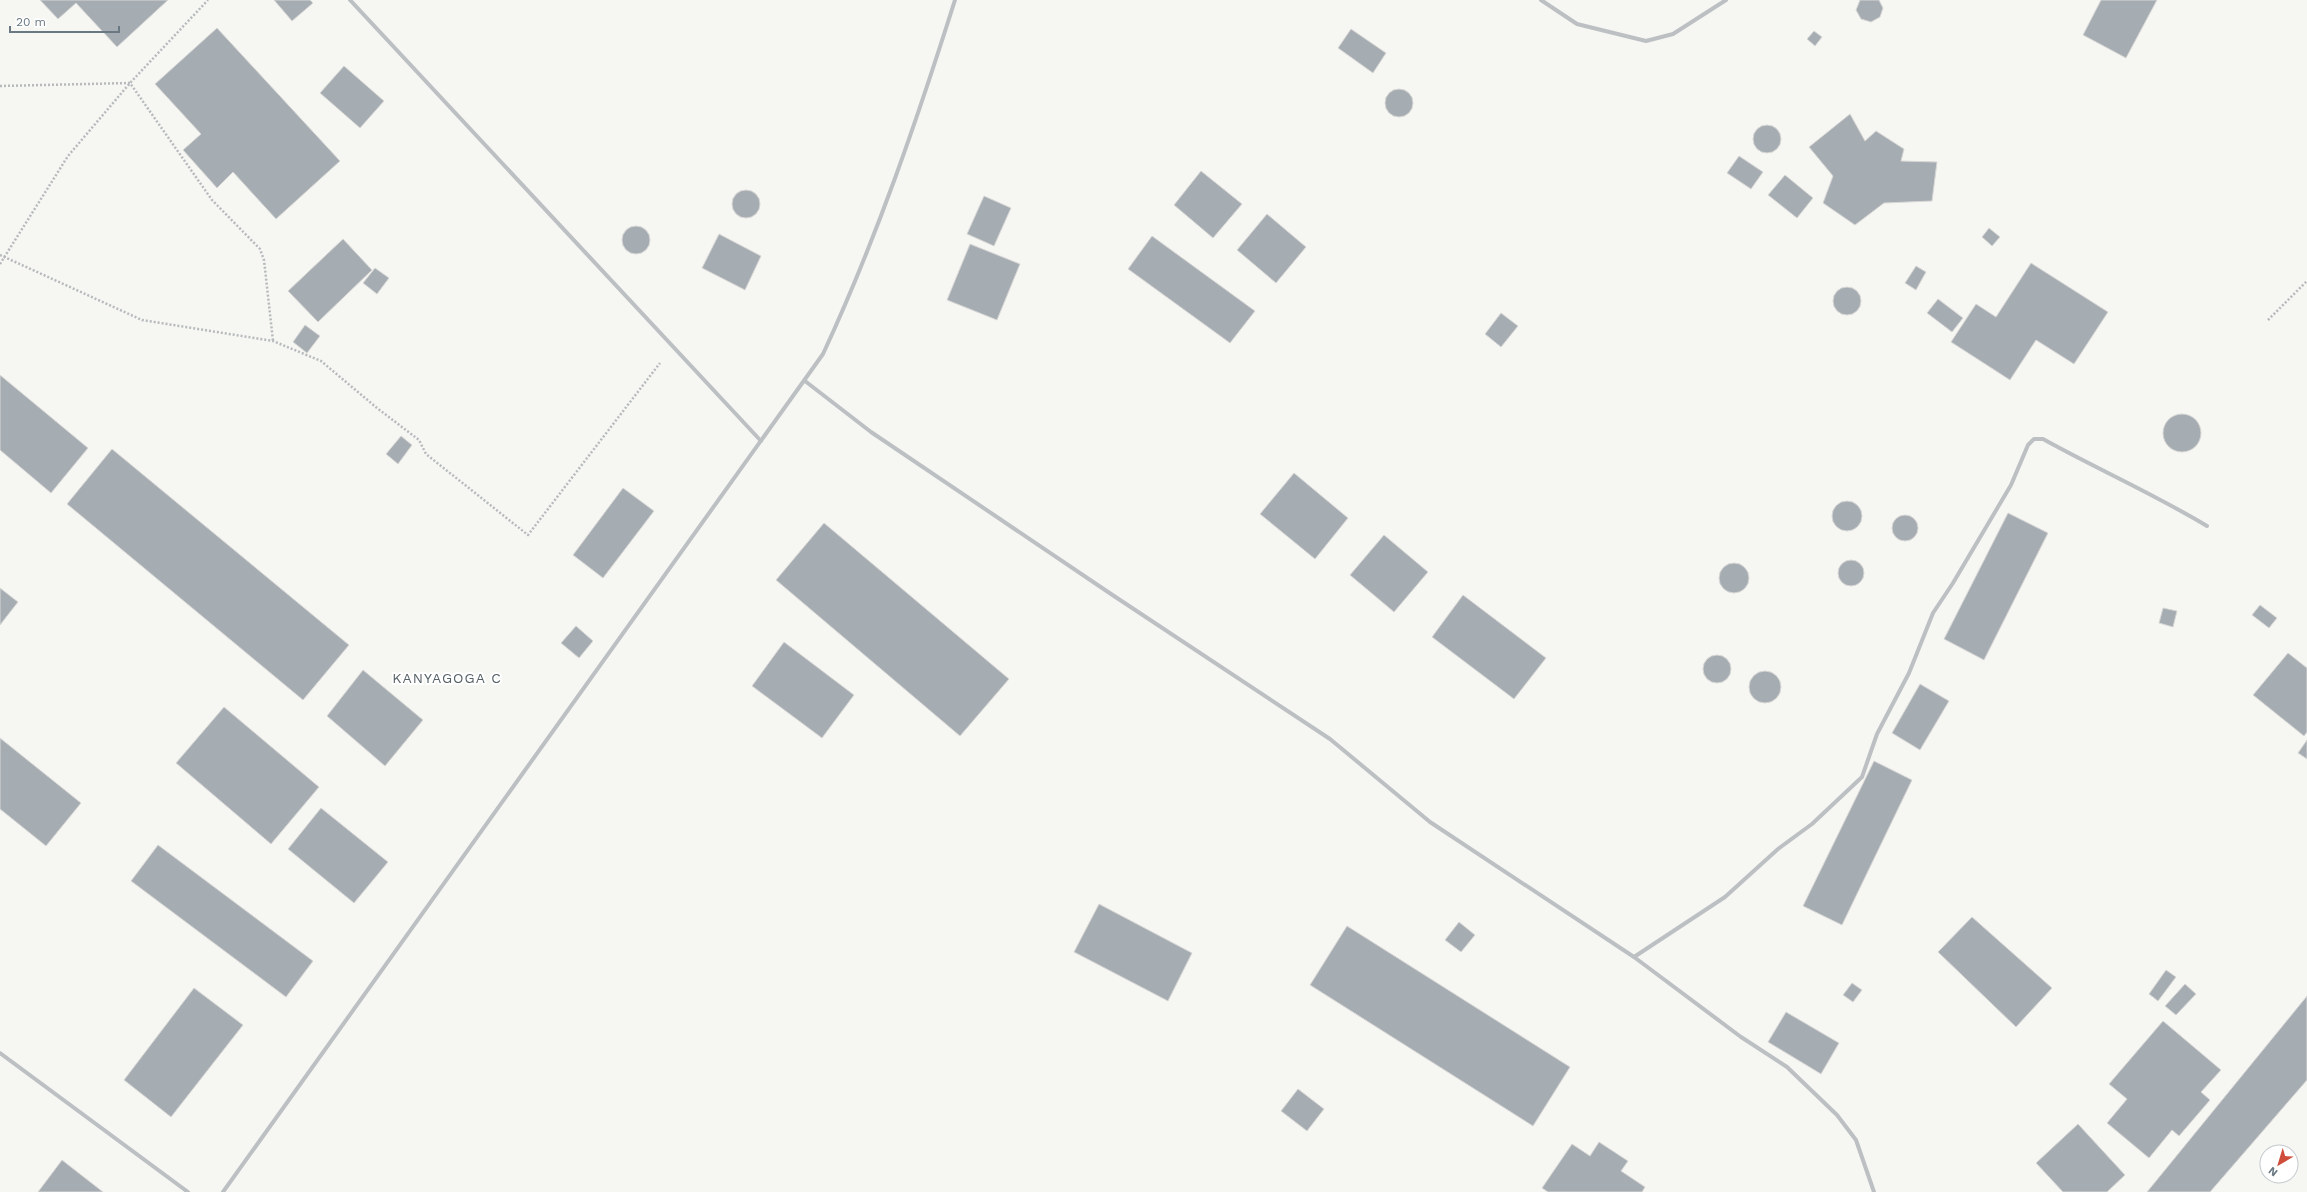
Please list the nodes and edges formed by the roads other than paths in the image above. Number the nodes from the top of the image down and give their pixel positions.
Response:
1 (350, 0) edge
2 (955, 0) edge
3 (1541, 0) edge
4 (1726, 0) edge
5 (805, 381) junction
6 (761, 441) junction
7 (2207, 526) dead end
8 (1634, 957) junction
9 (0, 1053) edge
10 (188, 1192) edge
11 (223, 1192) edge
12 (1874, 1192) edge

1 - 6 street
2 - 5 street
3 - 4 street
5 - 6 street
5 - 8 street
6 - 11 street
7 - 8 street
8 - 12 street
9 - 10 street

